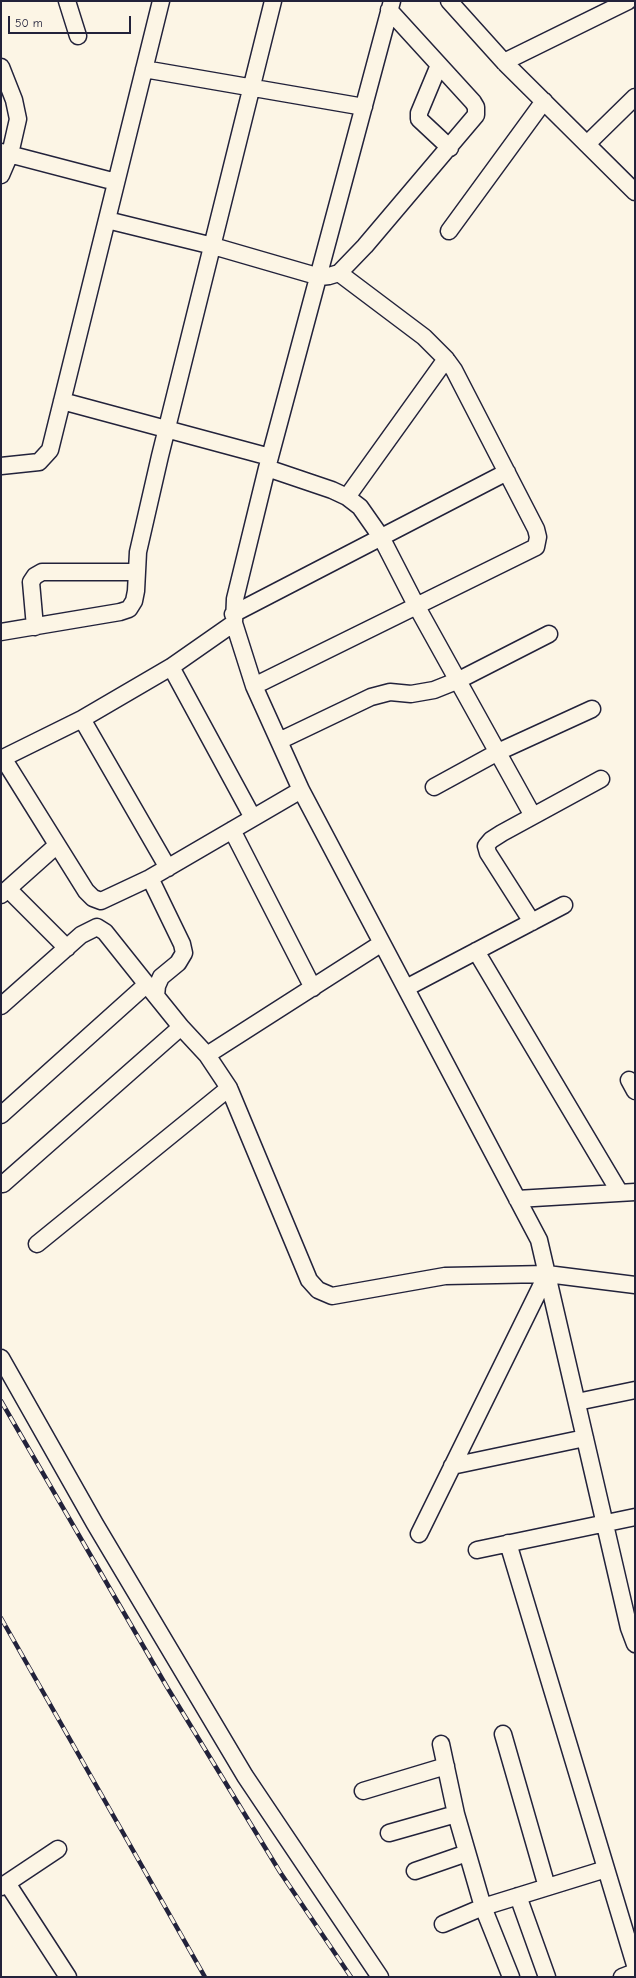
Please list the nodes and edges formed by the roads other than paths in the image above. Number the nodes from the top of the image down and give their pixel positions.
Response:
1 (67, 1) edge
2 (161, 1) edge
3 (273, 1) edge
4 (449, 1) edge
5 (628, 1) edge
6 (390, 6) edge
7 (78, 36) dead end
8 (504, 62) junction
9 (439, 65) junction
10 (1, 67) edge
11 (144, 69) junction
12 (252, 89) junction
13 (635, 97) edge
14 (544, 102) junction
15 (364, 107) junction
16 (587, 144) junction
17 (450, 148) junction
18 (6, 153) edge
19 (1, 175) edge
20 (116, 182) junction
21 (635, 192) edge
22 (107, 220) junction
23 (449, 231) dead end
24 (213, 246) junction
25 (339, 273) junction
26 (320, 277) junction
27 (446, 359) junction
28 (62, 401) junction
29 (167, 429) junction
30 (268, 463) junction
31 (1, 466) edge
32 (507, 472) junction
33 (347, 497) junction
34 (381, 537) junction
35 (137, 572) junction
36 (417, 607) junction
37 (234, 619) junction
38 (35, 627) junction
39 (1, 632) edge
40 (549, 634) dead end
41 (171, 667) junction
42 (459, 680) junction
43 (254, 686) junction
44 (592, 709) dead end
45 (82, 719) junction
46 (279, 741) junction
47 (498, 752) junction
48 (2, 758) edge
49 (600, 779) dead end
50 (434, 787) dead end
51 (301, 790) junction
52 (532, 816) junction
53 (253, 818) junction
54 (232, 830) junction
55 (57, 845) junction
56 (168, 868) junction
57 (150, 878) junction
58 (5, 892) edge
59 (564, 905) dead end
60 (532, 922) junction
61 (382, 944) junction
62 (67, 948) junction
63 (476, 951) junction
64 (312, 988) junction
65 (406, 988) junction
66 (151, 990) junction
67 (1, 1006) edge
68 (181, 1027) junction
69 (207, 1055) junction
70 (229, 1088) junction
71 (1, 1115) edge
72 (3, 1184) dead end
73 (627, 1193) edge
74 (517, 1199) junction
75 (37, 1244) dead end
76 (547, 1274) junction
77 (635, 1285) edge
78 (1, 1358) edge
79 (635, 1390) edge
80 (577, 1402) junction
81 (585, 1438) junction
82 (452, 1466) junction
83 (635, 1517) edge
84 (605, 1523) junction
85 (419, 1534) dead end
86 (508, 1544) junction
87 (477, 1550) dead end
88 (630, 1613) edge
89 (635, 1644) edge
90 (503, 1734) dead end
91 (441, 1744) dead end
92 (446, 1766) junction
93 (363, 1791) dead end
94 (456, 1814) junction
95 (389, 1833) dead end
96 (58, 1849) dead end
97 (467, 1852) junction
98 (606, 1869) junction
99 (415, 1871) dead end
100 (4, 1885) edge
101 (547, 1887) junction
102 (518, 1896) junction
103 (483, 1907) junction
104 (443, 1924) dead end
105 (635, 1965) edge
106 (635, 1972) edge
107 (68, 1977) edge
108 (380, 1977) edge
109 (511, 1977) edge
110 (547, 1977) edge
111 (622, 1977) edge

1 - 7 street
2 - 11 street
3 - 12 street
4 - 8 street
5 - 8 street
6 - 9 street
6 - 15 street
8 - 14 street
9 - 17 street
9 - 17 street
10 - 18 street
11 - 12 street
11 - 20 street
12 - 15 street
12 - 24 street
13 - 16 street
14 - 16 street
14 - 23 street
15 - 26 street
16 - 21 street
17 - 25 street
18 - 19 street
18 - 20 street
20 - 22 street
22 - 24 street
22 - 28 street
24 - 26 street
24 - 29 street
25 - 26 street
25 - 27 street
26 - 30 street
27 - 32 street
27 - 33 street
28 - 29 street
28 - 31 street
29 - 30 street
29 - 35 street
30 - 33 street
30 - 37 street
32 - 34 street
32 - 36 street
33 - 34 street
34 - 36 street
34 - 37 street
35 - 38 street
35 - 38 street
36 - 42 street
36 - 43 street
37 - 41 street
37 - 43 street
38 - 39 street
40 - 42 street
41 - 45 street
41 - 53 street
42 - 46 street
42 - 47 street
43 - 46 street
44 - 47 street
45 - 48 street
45 - 56 street
46 - 51 street
47 - 50 street
47 - 52 street
48 - 55 street
49 - 52 street
51 - 53 street
51 - 61 street
52 - 60 street
53 - 54 street
54 - 56 street
54 - 64 street
55 - 57 street
55 - 58 street
56 - 57 street
57 - 66 street
58 - 62 street
59 - 60 street
60 - 63 street
61 - 64 street
61 - 65 street
62 - 66 street
62 - 67 street
63 - 65 street
63 - 73 street
64 - 69 street
65 - 74 street
66 - 68 street
66 - 71 street
68 - 69 street
68 - 72 street
69 - 70 street
70 - 75 street
70 - 76 street
73 - 74 street
74 - 76 street
76 - 77 street
76 - 80 street
76 - 82 street
78 - 108 street
79 - 80 street
80 - 81 street
81 - 82 street
81 - 84 street
82 - 85 street
83 - 84 street
84 - 86 street
84 - 88 street
86 - 87 street
86 - 98 street
88 - 89 street
90 - 101 street
91 - 92 street
92 - 93 street
92 - 94 street
94 - 95 street
94 - 97 street
96 - 100 street
97 - 99 street
97 - 103 street
98 - 101 street
98 - 105 street
100 - 107 street
101 - 102 street
102 - 103 street
102 - 110 street
103 - 104 street
103 - 109 street
106 - 111 street

